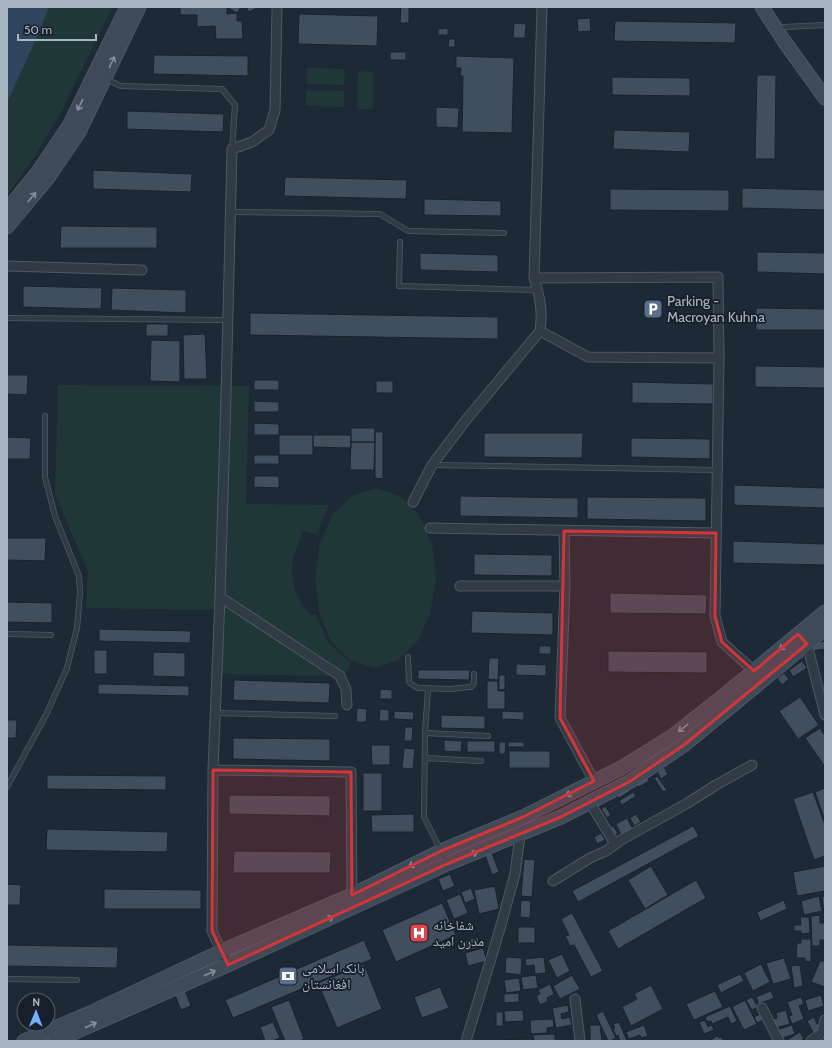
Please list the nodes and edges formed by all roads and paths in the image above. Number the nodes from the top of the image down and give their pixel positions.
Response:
1 (127, 7) edge
2 (140, 7) edge
3 (277, 7) edge
4 (542, 7) edge
5 (762, 7) edge
6 (771, 7) edge
7 (825, 25) edge
8 (784, 27) junction
9 (105, 78) junction
10 (825, 84) edge
11 (825, 98) edge
12 (232, 149) junction
13 (7, 210) edge
14 (231, 212) junction
15 (7, 227) edge
16 (504, 233) dead end
17 (400, 242) dead end
18 (7, 266) edge
19 (142, 270) dead end
20 (534, 278) junction
21 (538, 290) junction
22 (7, 318) edge
23 (228, 320) junction
24 (540, 331) junction
25 (719, 358) junction
26 (45, 416) dead end
27 (432, 465) junction
28 (717, 470) junction
29 (413, 502) dead end
30 (430, 528) dead end
31 (564, 531) junction
32 (716, 534) junction
33 (460, 586) dead end
34 (565, 586) junction
35 (220, 597) junction
36 (825, 612) edge
37 (825, 629) edge
38 (7, 634) edge
39 (798, 634) junction
40 (51, 635) dead end
41 (806, 644) junction
42 (408, 657) dead end
43 (754, 671) junction
44 (474, 674) dead end
45 (428, 689) junction
46 (347, 705) dead end
47 (216, 713) junction
48 (825, 715) edge
49 (335, 716) dead end
50 (425, 733) junction
51 (488, 736) dead end
52 (425, 758) junction
53 (481, 761) dead end
54 (752, 764) dead end
55 (213, 770) junction
56 (594, 781) junction
57 (7, 787) edge
58 (594, 799) junction
59 (520, 834) junction
60 (615, 844) junction
61 (441, 851) junction
62 (447, 864) junction
63 (553, 881) dead end
64 (352, 895) junction
65 (222, 951) junction
66 (228, 965) junction
67 (7, 979) edge
68 (76, 980) dead end
69 (575, 999) dead end
70 (762, 1008) dead end
71 (825, 1020) edge
72 (24, 1041) edge
73 (55, 1041) edge
74 (466, 1041) edge
75 (580, 1041) edge
76 (779, 1041) edge
77 (811, 1041) edge

1 -> 13 main road
9 -> 2 main road
3 - 12 street
4 - 20 street
5 - 11 main road
6 - 8 main road
7 - 8 lane
8 - 10 main road
9 - 12 lane
15 -> 9 main road
12 - 14 street
14 - 16 lane
14 - 23 street
17 - 21 lane
18 - 19 street
20 - 21 street
20 - 25 street
21 - 24 street
22 - 23 lane
23 - 35 street
24 - 25 street
24 - 27 street
25 - 28 street
26 - 57 lane
27 - 28 lane
27 - 29 street
28 - 32 street
30 - 31 street
31 - 32 street
31 - 34 street
32 - 43 street
33 - 34 street
34 - 56 street
35 - 46 street
35 - 47 street
36 - 39 main road
37 - 41 main road
38 - 40 lane
39 - 41 street
39 -> 43 main road
41 - 48 street
41 - 58 main road
42 - 45 lane
43 -> 56 main road
44 - 45 lane
45 - 50 lane
47 - 49 lane
47 - 55 street
50 - 51 lane
50 - 52 lane
52 - 53 lane
52 - 61 lane
54 - 60 street
55 - 64 street
55 - 65 street
56 -> 61 main road
58 - 59 main road
58 - 60 street
62 -> 59 main road
59 - 74 street
60 - 63 street
61 - 62 lane
61 -> 64 main road
66 -> 62 main road
64 - 65 main road
65 - 66 street
65 - 72 main road
73 -> 66 main road
67 - 68 lane
69 - 75 street
70 - 76 street
71 - 77 street

